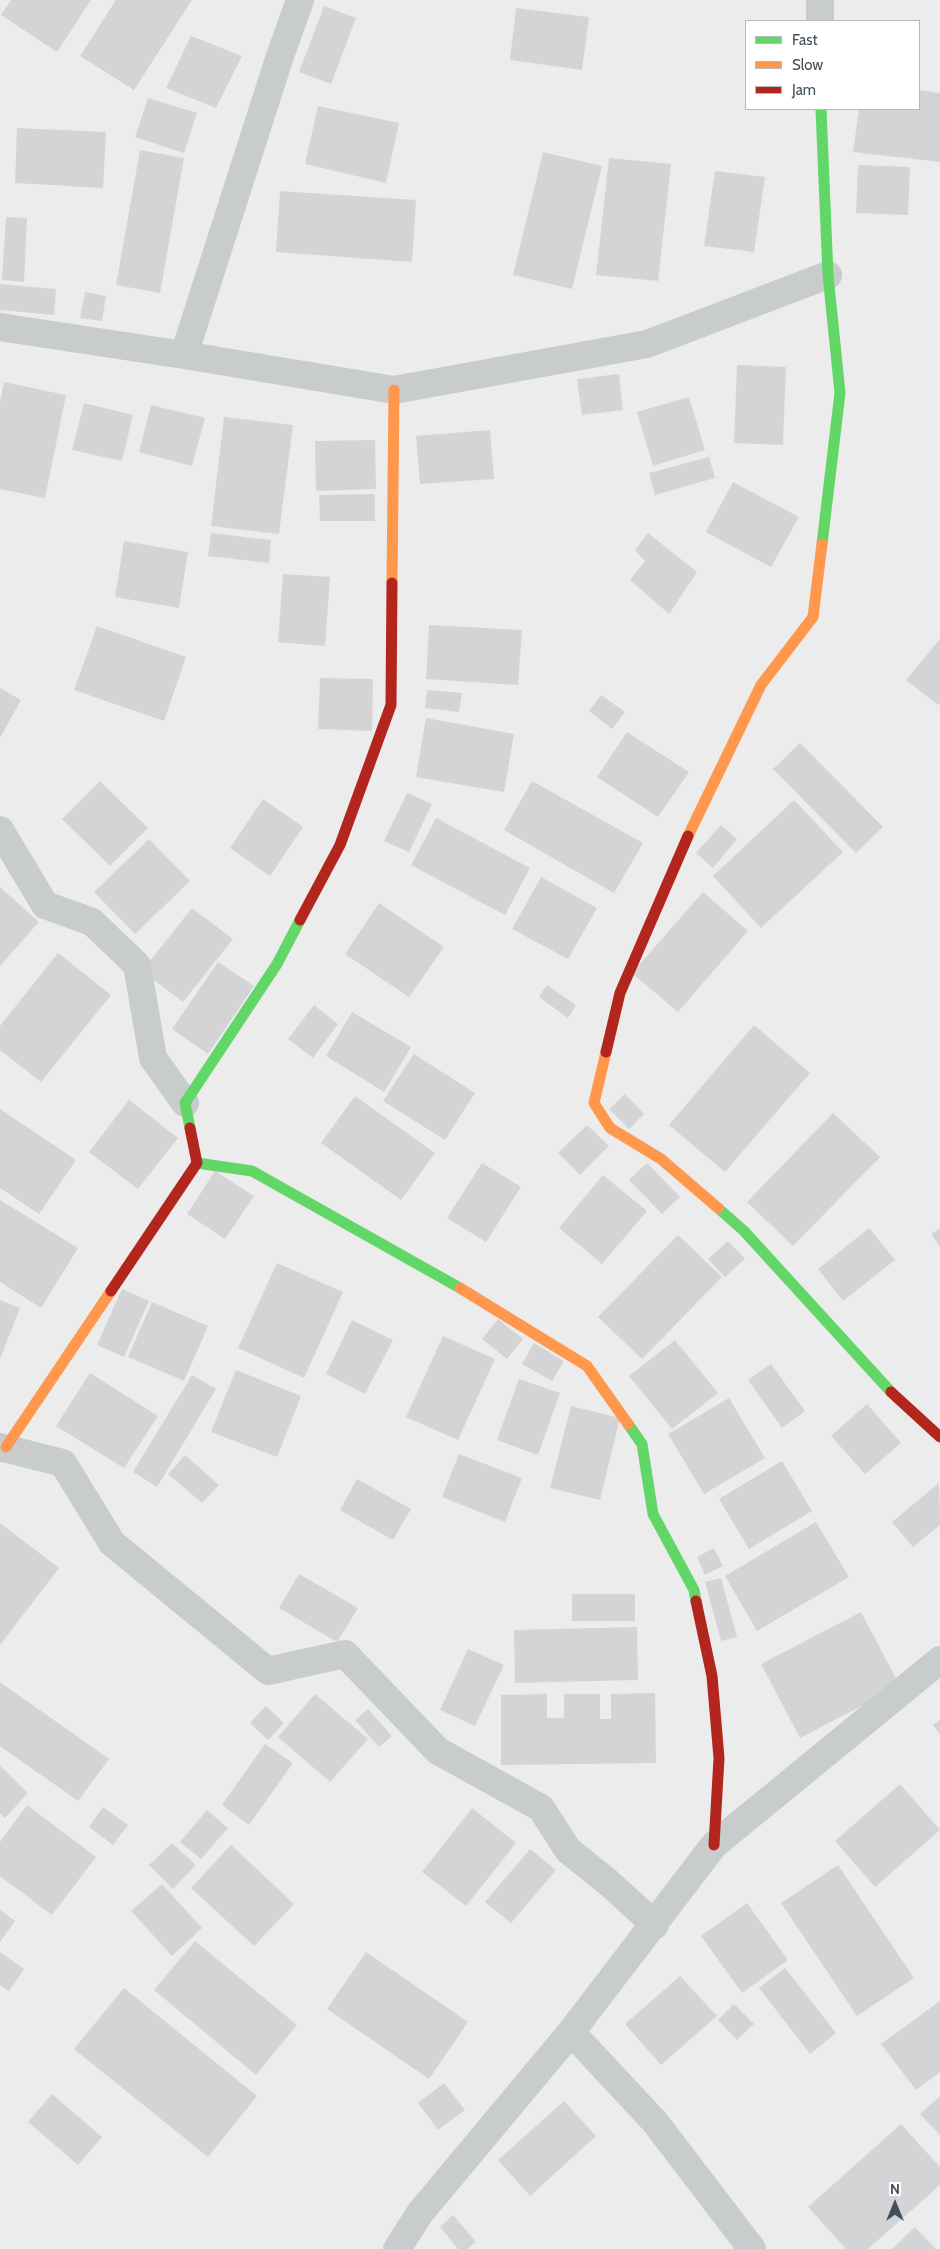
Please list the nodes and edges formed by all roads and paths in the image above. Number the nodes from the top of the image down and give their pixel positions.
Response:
1 (300, 0) edge
2 (820, 0) edge
3 (820, 20) edge
4 (821, 110) edge
5 (828, 274) junction
6 (0, 327) edge
7 (184, 355) junction
8 (394, 390) junction
9 (0, 830) edge
10 (185, 1103) junction
11 (196, 1163) junction
12 (940, 1437) edge
13 (3, 1447) edge
14 (940, 1660) edge
15 (714, 1844) junction
16 (655, 1925) junction
17 (571, 2032) junction
18 (397, 2249) edge
19 (752, 2249) edge

1 - 7 street
2 - 3 street
4 - 5 street
5 - 8 street
5 - 12 street
6 - 7 street
7 - 8 street
8 - 10 street
9 - 10 street
10 - 11 street
11 - 13 street
11 - 15 street
13 - 16 street
14 - 15 street
15 - 16 street
16 - 17 street
17 - 18 street
17 - 19 street

